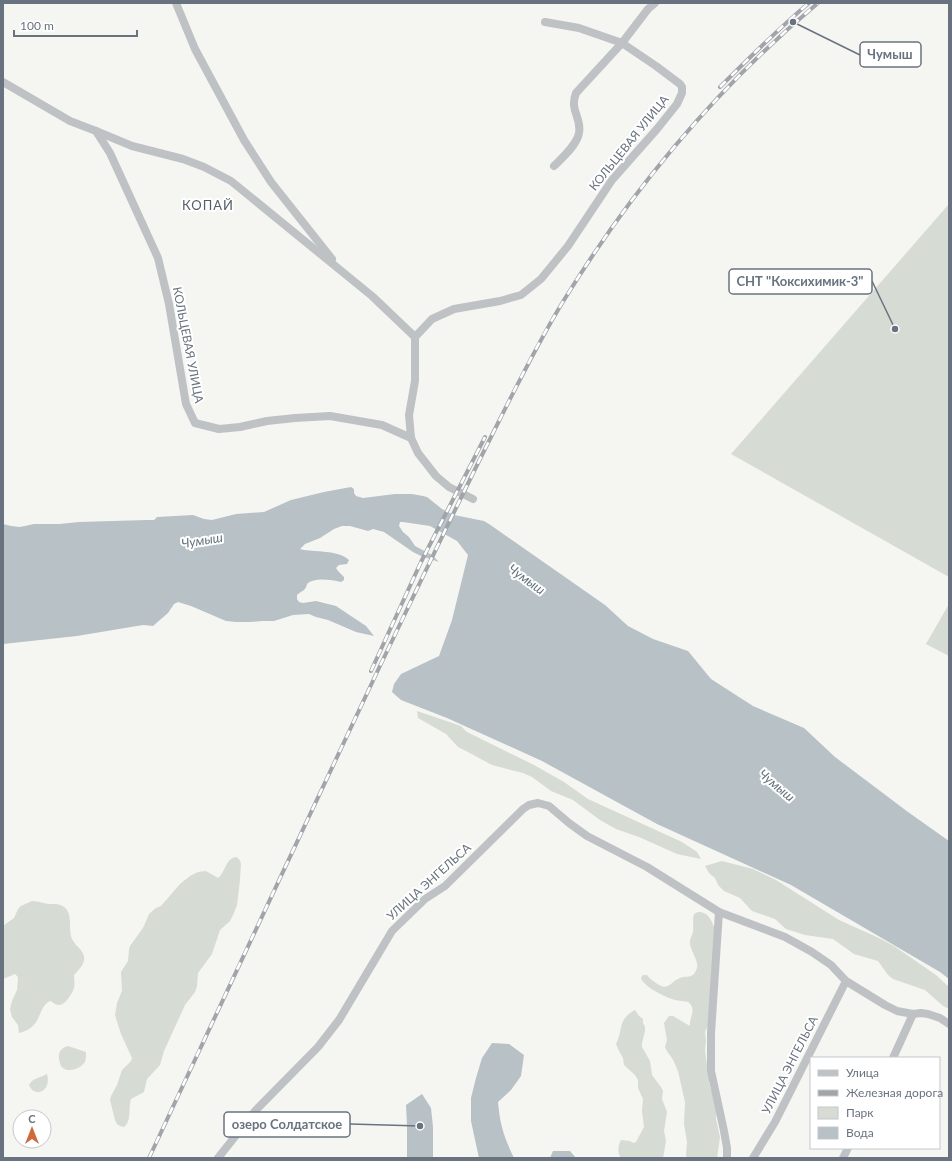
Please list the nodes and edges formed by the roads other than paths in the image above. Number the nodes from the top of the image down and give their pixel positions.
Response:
1 (176, 3) edge
2 (656, 3) edge
3 (545, 22) dead end
4 (622, 43) junction
5 (3, 82) edge
6 (96, 131) junction
7 (554, 166) dead end
8 (341, 271) junction
9 (415, 337) junction
10 (411, 438) junction
11 (472, 499) dead end
12 (719, 912) junction
13 (846, 981) junction
14 (912, 1014) junction
15 (949, 1024) edge
16 (893, 1057) edge
17 (848, 1149) edge
18 (218, 1158) edge
19 (727, 1158) edge
20 (753, 1158) edge
21 (843, 1158) edge

1 - 8 street
2 - 4 street
3 - 4 street, КОЛЬЦЕВАЯ УЛИЦА
4 - 7 street
4 - 9 street, КОЛЬЦЕВАЯ УЛИЦА
5 - 6 street
6 - 8 street
6 - 10 street, КОЛЬЦЕВАЯ УЛИЦА
8 - 9 street
9 - 10 street
10 - 11 street
12 - 13 street, УЛИЦА ЭНГЕЛЬСА
12 - 18 street, УЛИЦА ЭНГЕЛЬСА
12 - 19 street
13 - 14 street, УЛИЦА ЭНГЕЛЬСА
13 - 20 street, УЛИЦА ЭНГЕЛЬСА
14 - 15 street, УЛИЦА ЭНГЕЛЬСА
14 - 16 street
17 - 21 street

